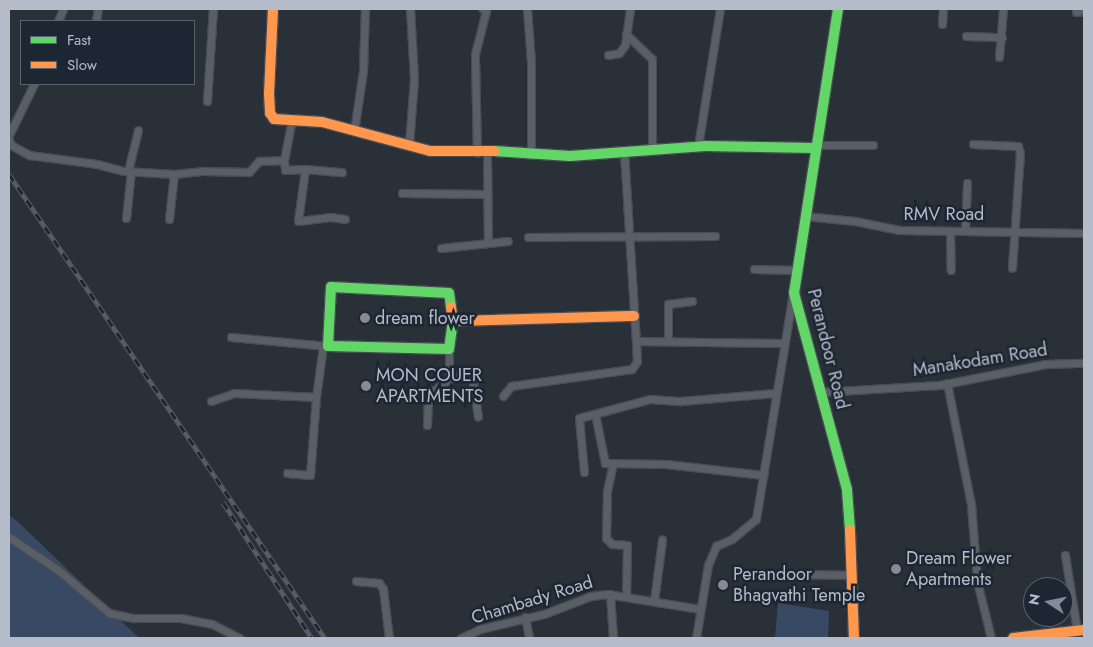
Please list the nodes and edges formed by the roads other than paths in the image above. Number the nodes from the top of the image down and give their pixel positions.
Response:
1 (213, 9) edge
2 (274, 9) edge
3 (365, 9) edge
4 (410, 9) edge
5 (484, 9) edge
6 (527, 9) edge
7 (630, 9) edge
8 (720, 9) edge
9 (838, 9) edge
10 (943, 9) edge
11 (1003, 9) edge
12 (1084, 11) edge
13 (1076, 12) dead end
14 (942, 24) dead end
15 (626, 34) junction
16 (966, 36) dead end
17 (1002, 37) junction
18 (608, 55) dead end
19 (999, 57) dead end
20 (34, 85) edge
21 (207, 101) dead end
22 (291, 123) junction
23 (138, 130) dead end
24 (354, 131) junction
25 (9, 135) edge
26 (9, 140) edge
27 (973, 144) dead end
28 (409, 145) junction
29 (698, 146) junction
30 (873, 146) dead end
31 (816, 147) junction
32 (652, 151) junction
33 (624, 152) junction
34 (482, 153) junction
35 (531, 155) junction
36 (284, 160) junction
37 (305, 168) junction
38 (130, 171) junction
39 (342, 172) dead end
40 (174, 174) junction
41 (967, 183) dead end
42 (402, 194) dead end
43 (487, 194) junction
44 (805, 216) junction
45 (126, 218) dead end
46 (169, 219) dead end
47 (346, 220) dead end
48 (965, 231) junction
49 (1016, 231) junction
50 (950, 232) junction
51 (1084, 234) edge
52 (715, 236) dead end
53 (528, 237) dead end
54 (629, 238) junction
55 (508, 240) dead end
56 (488, 243) junction
57 (440, 248) dead end
58 (1012, 268) dead end
59 (754, 269) dead end
60 (796, 270) junction
61 (951, 270) dead end
62 (794, 292) junction
63 (692, 301) dead end
64 (634, 316) junction
65 (453, 321) junction
66 (231, 337) dead end
67 (636, 340) junction
68 (668, 341) junction
69 (783, 343) junction
70 (326, 346) junction
71 (449, 349) junction
72 (1084, 363) edge
73 (449, 375) junction
74 (947, 383) junction
75 (822, 392) junction
76 (775, 393) junction
77 (502, 396) dead end
78 (316, 397) junction
79 (212, 401) dead end
80 (595, 414) junction
81 (478, 417) dead end
82 (427, 425) dead end
83 (613, 463) junction
84 (584, 472) dead end
85 (287, 473) dead end
86 (763, 476) junction
87 (9, 537) edge
88 (662, 540) dead end
89 (1065, 555) dead end
90 (798, 574) dead end
91 (854, 575) junction
92 (356, 581) dead end
93 (610, 594) junction
94 (626, 597) junction
95 (654, 601) junction
96 (700, 609) junction
97 (525, 617) junction
98 (1080, 630) edge
99 (1055, 636) edge
100 (240, 638) edge
101 (389, 638) edge
102 (462, 638) edge
103 (529, 638) edge
104 (613, 638) edge
105 (696, 638) edge
106 (854, 638) edge
107 (991, 638) edge
108 (1013, 638) edge

1 - 21 street
2 - 22 street
3 - 24 street
4 - 28 street
5 - 34 street
6 - 35 street
7 - 15 street
8 - 29 street
9 - 31 street, Perandoor Road
10 - 14 street
11 - 17 street
12 - 13 street
15 - 18 street
15 - 32 street
16 - 17 street
17 - 19 street
20 - 25 street
22 - 24 street
22 - 36 street
23 - 38 street
24 - 28 street
26 - 38 street
27 - 49 street
28 - 34 street
29 - 31 street
29 - 32 street
30 - 31 street
31 - 44 street, Perandoor Road
32 - 33 street
33 - 35 street
33 - 54 street
34 - 35 street
34 - 43 street
36 - 37 street
36 - 40 street
37 - 39 street
37 - 47 street
38 - 40 street
38 - 45 street
40 - 46 street
41 - 48 street
42 - 43 street
43 - 56 street
44 - 50 street, RMV Road
44 - 60 street, Perandoor Road
48 - 49 street, RMV Road
48 - 50 street, RMV Road
49 - 51 street, RMV Road
49 - 58 street
50 - 61 street
52 - 54 street
53 - 54 street
54 - 64 street
55 - 56 street
56 - 57 street
59 - 60 street
60 - 62 street, Perandoor Road
62 - 69 street
62 - 75 street, Perandoor Road
63 - 68 street
64 - 65 street
64 - 67 street
65 - 70 street
65 - 71 street
66 - 70 street
67 - 68 street
67 - 77 street
68 - 69 street
69 - 76 street
70 - 71 street
70 - 78 street
71 - 73 street
72 - 74 street, Manakodam Road
73 - 81 street
73 - 82 street
74 - 75 street, Manakodam Road
74 - 107 street
75 - 91 street, Perandoor Road
76 - 80 street
76 - 86 street
78 - 79 street
78 - 85 street
80 - 83 street
80 - 84 street
83 - 86 street
83 - 94 street
86 - 96 street
87 - 100 street
88 - 95 street
89 - 98 street
90 - 91 street
91 - 106 street, Perandoor Road
92 - 101 street
93 - 94 street, Chambady Road
93 - 97 street, Chambady Road
93 - 104 street
94 - 95 street, Chambady Road
95 - 96 street, Chambady Road
96 - 105 street
97 - 102 street, Chambady Road
97 - 103 street
98 - 99 street
99 - 108 street

